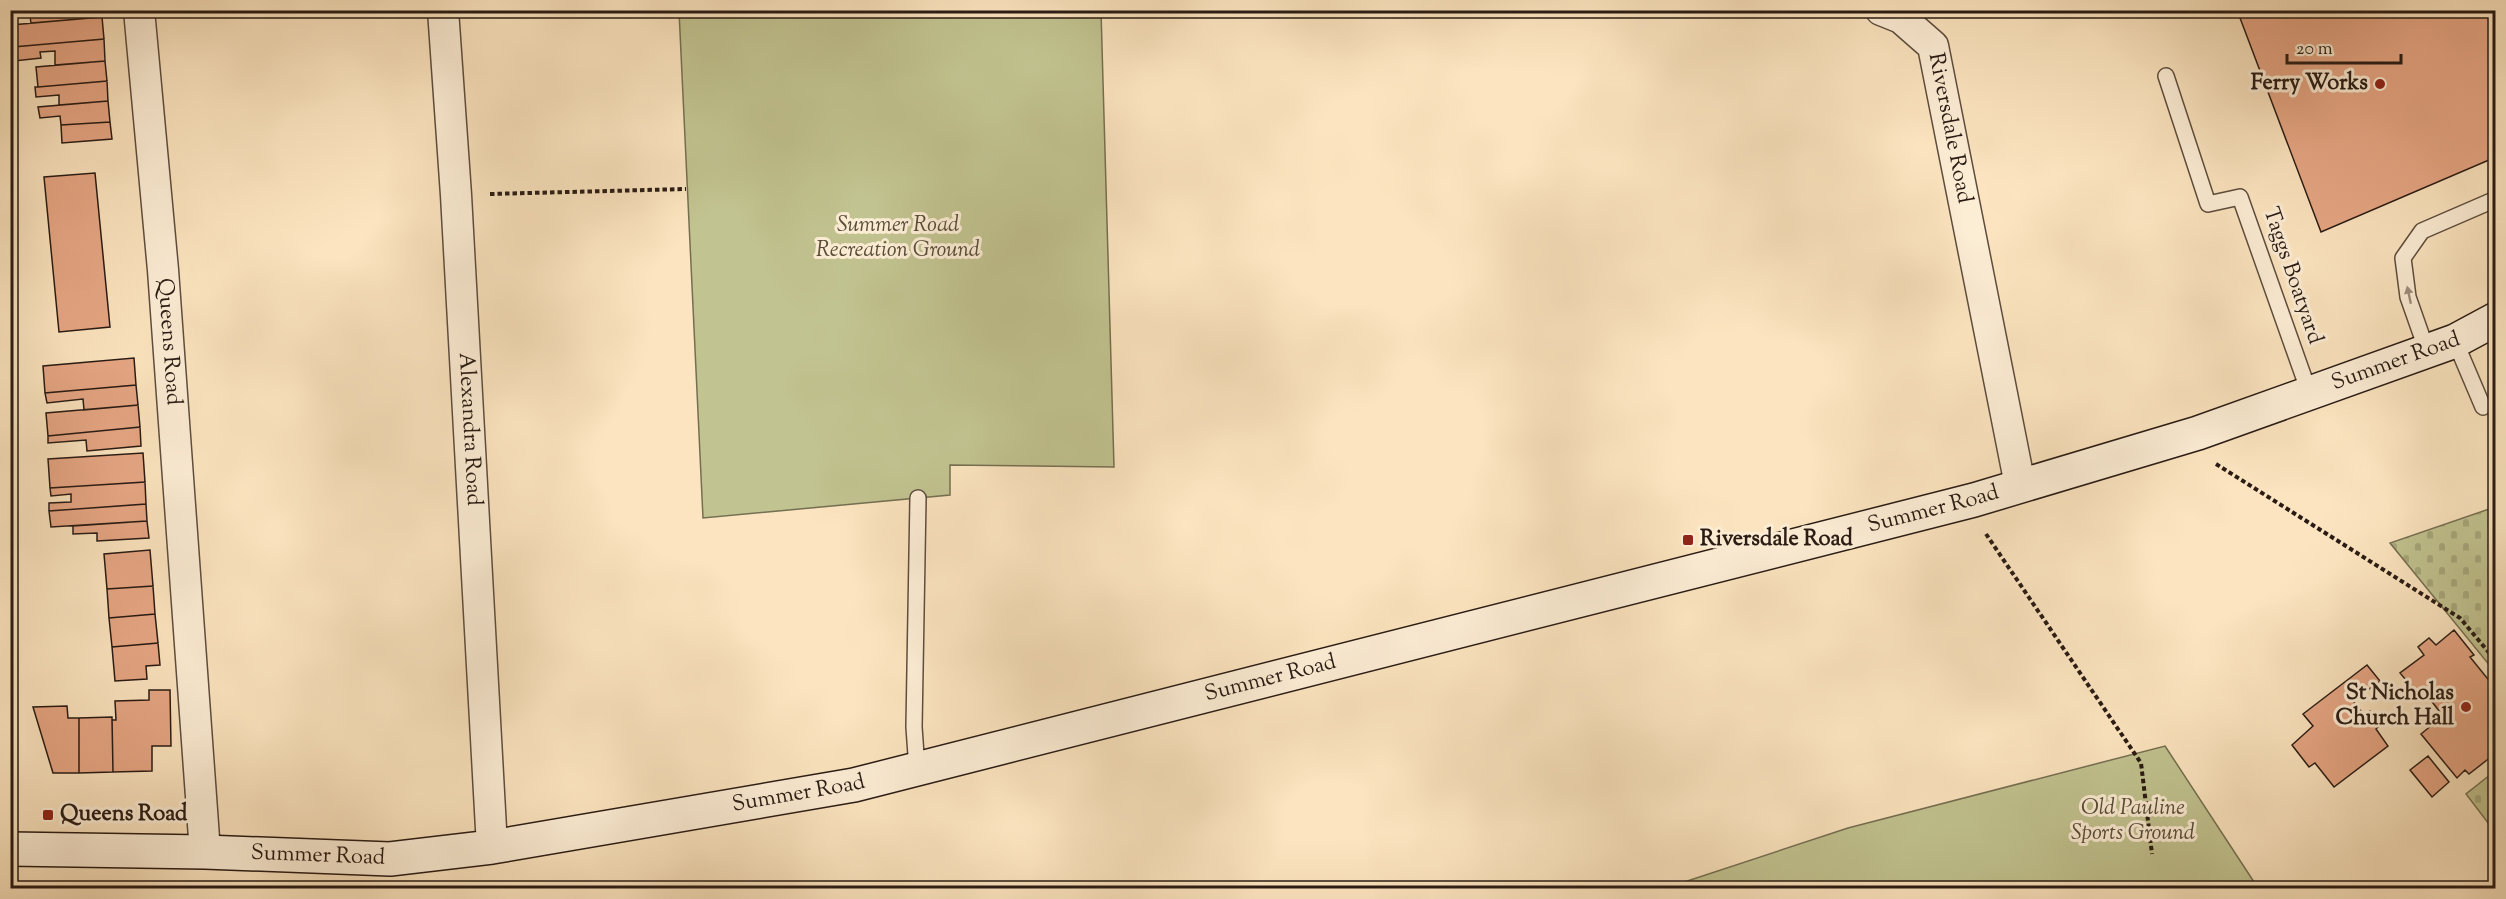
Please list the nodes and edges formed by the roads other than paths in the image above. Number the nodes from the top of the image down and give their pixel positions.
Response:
1 (139, 10) edge
2 (443, 10) edge
3 (1881, 10) edge
4 (2166, 76) dead end
5 (2496, 199) edge
6 (2496, 319) edge
7 (2441, 346) junction
8 (2309, 392) junction
9 (2483, 407) dead end
10 (2020, 485) junction
11 (918, 498) dead end
12 (917, 769) junction
13 (492, 847) junction
14 (10, 849) edge
15 (205, 852) junction

1 - 15 street, Queens Road
2 - 13 street, Alexandra Road
3 - 10 street, Riversdale Road
4 - 8 lane, Taggs Boatyard
7 -> 5 lane
6 - 7 street, Summer Road
7 - 8 street, Summer Road
7 - 9 lane
8 - 10 street, Summer Road
10 - 12 street, Summer Road
11 - 12 lane
12 - 13 street, Summer Road
13 - 15 street, Summer Road
14 - 15 street, Summer Road

